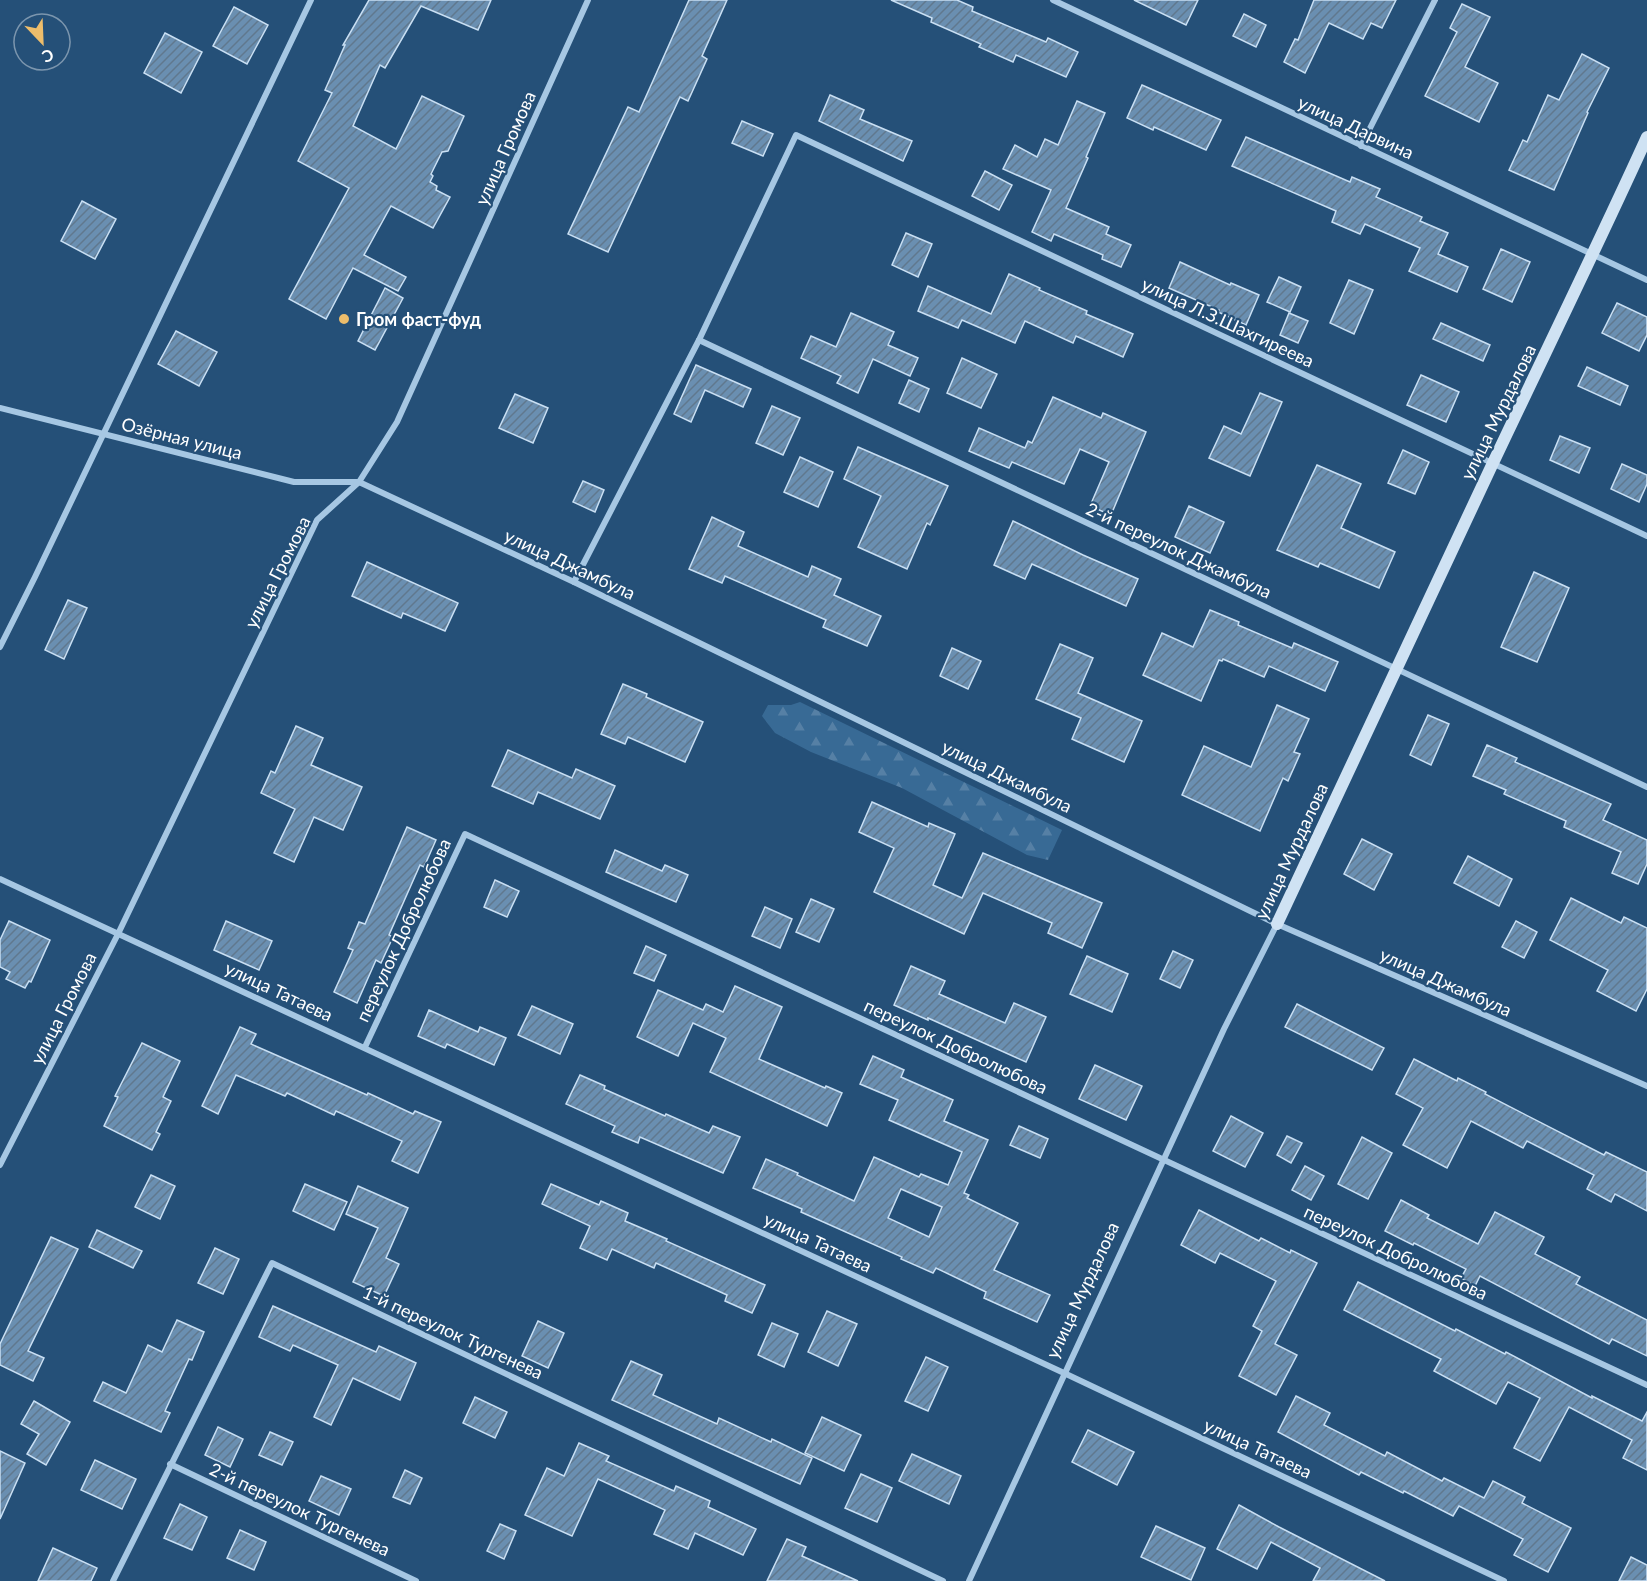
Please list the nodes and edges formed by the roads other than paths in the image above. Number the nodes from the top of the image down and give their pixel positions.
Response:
1 (311, 0) edge
2 (588, 0) edge
3 (1053, 0) edge
4 (1435, 0) edge
5 (1647, 137) edge
6 (1361, 146) junction
7 (1593, 256) junction
8 (1647, 280) edge
9 (699, 340) junction
10 (0, 408) edge
11 (104, 434) junction
12 (1493, 464) junction
13 (358, 482) junction
14 (1647, 536) edge
15 (574, 582) junction
16 (0, 647) edge
17 (1397, 670) junction
18 (1647, 787) edge
19 (0, 879) edge
20 (1277, 924) junction
21 (118, 934) junction
22 (365, 1047) junction
23 (1647, 1086) edge
24 (1163, 1160) junction
25 (0, 1165) edge
26 (1064, 1373) junction
27 (1647, 1385) edge
28 (171, 1464) junction
29 (113, 1581) edge
30 (416, 1581) edge
31 (943, 1581) edge
32 (969, 1581) edge
33 (1504, 1581) edge

1 - 11 street
2 - 13 street, улица Громова
3 - 6 street, улица Дарвина
4 - 6 street
5 - 7 street, улица Мурдалова
6 - 7 street, улица Дарвина
7 - 8 street, улица Дарвина
7 - 12 street, улица Мурдалова
9 - 12 street, улица Л.З.Шахгиреева
9 - 15 street
9 - 17 street, 2-й переулок Джамбула
10 - 11 street, Озёрная улица
11 - 13 street, Озёрная улица
11 - 16 street
12 - 14 street, улица Л.З.Шахгиреева
12 - 17 street, улица Мурдалова
13 - 15 street, улица Джамбула
13 - 21 street, улица Громова
15 - 20 street, улица Джамбула
17 - 18 street, 2-й переулок Джамбула
17 - 20 street, улица Мурдалова
19 - 21 street, улица Татаева
20 - 23 street, улица Джамбула
20 - 24 street, улица Мурдалова
21 - 22 street, улица Татаева
21 - 25 street, улица Громова
22 - 24 street, переулок Добролюбова
22 - 26 street, улица Татаева
24 - 26 street, улица Мурдалова
24 - 27 street, переулок Добролюбова
26 - 32 street, улица Мурдалова
26 - 33 street, улица Татаева
28 - 29 street, 1-й переулок Тургенева
28 - 30 street, 2-й переулок Тургенева
28 - 31 street, 1-й переулок Тургенева

